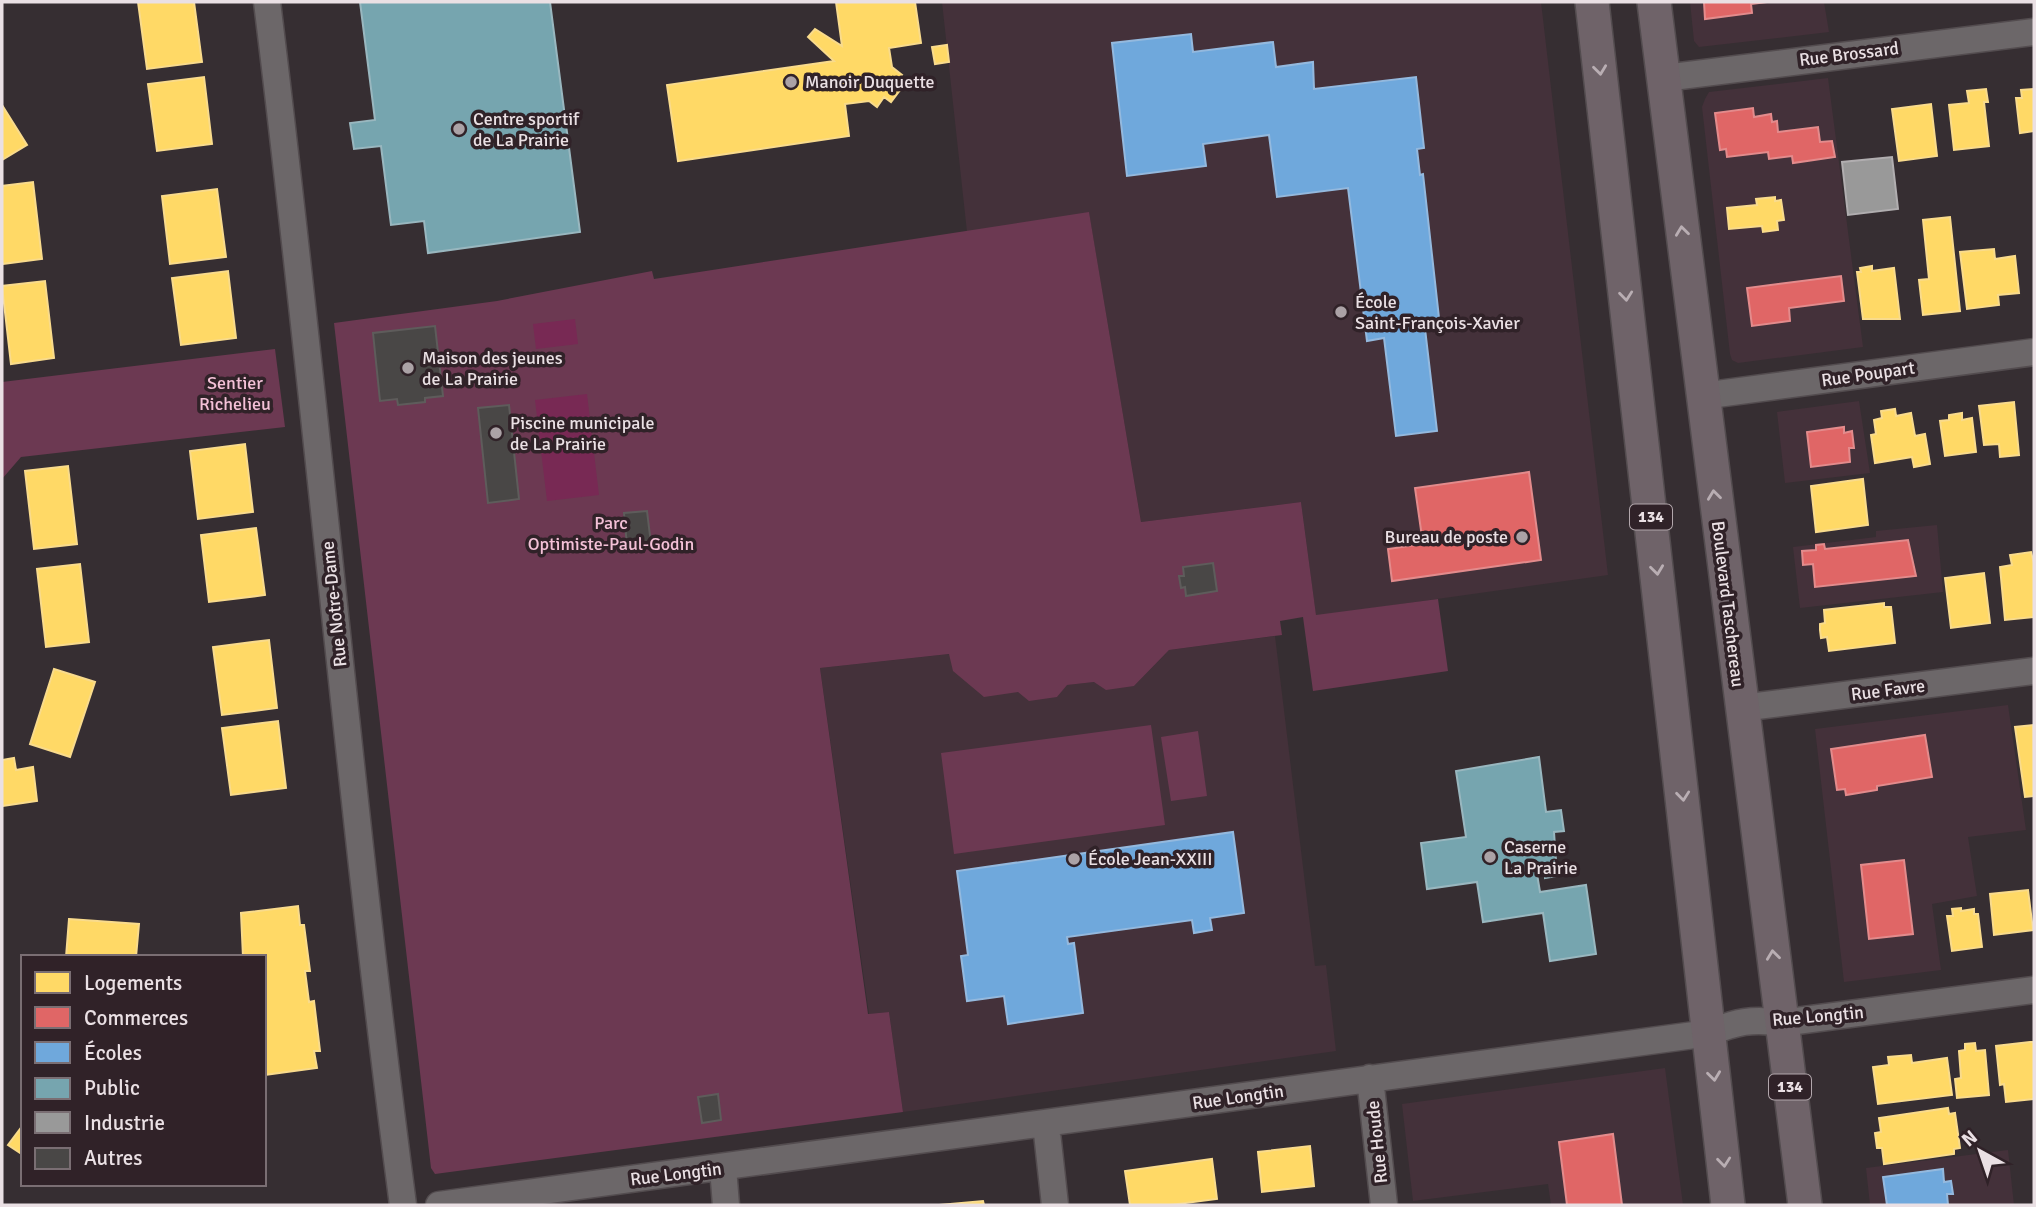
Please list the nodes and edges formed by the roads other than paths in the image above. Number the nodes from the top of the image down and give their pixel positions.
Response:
1 (267, 2) edge
2 (1592, 2) edge
3 (1654, 2) edge
4 (2034, 32) edge
5 (1664, 78) junction
6 (2034, 352) edge
7 (1702, 396) junction
8 (2034, 671) edge
9 (1741, 709) junction
10 (2034, 990) edge
11 (1781, 1023) junction
12 (1709, 1032) junction
13 (1370, 1078) junction
14 (1046, 1124) junction
15 (723, 1168) junction
16 (403, 1205) edge
17 (439, 1205) edge
18 (726, 1205) edge
19 (1055, 1205) edge
20 (1384, 1205) edge
21 (1728, 1205) edge
22 (1805, 1205) edge

1 - 16 street, Rue Notre-Dame
2 -> 12 main road, 134
3 - 5 main road, Boulevard Taschereau / 134
4 - 5 street, Rue Brossard
7 -> 5 main road, Boulevard Taschereau / 134
6 - 7 street, Rue Poupart
9 -> 7 main road, Boulevard Taschereau / 134
8 - 9 street, Rue Favre
11 -> 9 main road, Boulevard Taschereau / 134
10 - 11 street, Rue Longtin
11 - 12 street, Rue Longtin
11 - 22 main road, Boulevard Taschereau / 134
12 - 13 street, Rue Longtin
12 -> 21 main road, 134
13 - 14 street, Rue Longtin
13 - 20 street, Rue Houde
14 - 15 street, Rue Longtin
14 - 19 street
15 - 17 street, Rue Longtin
15 - 18 street

